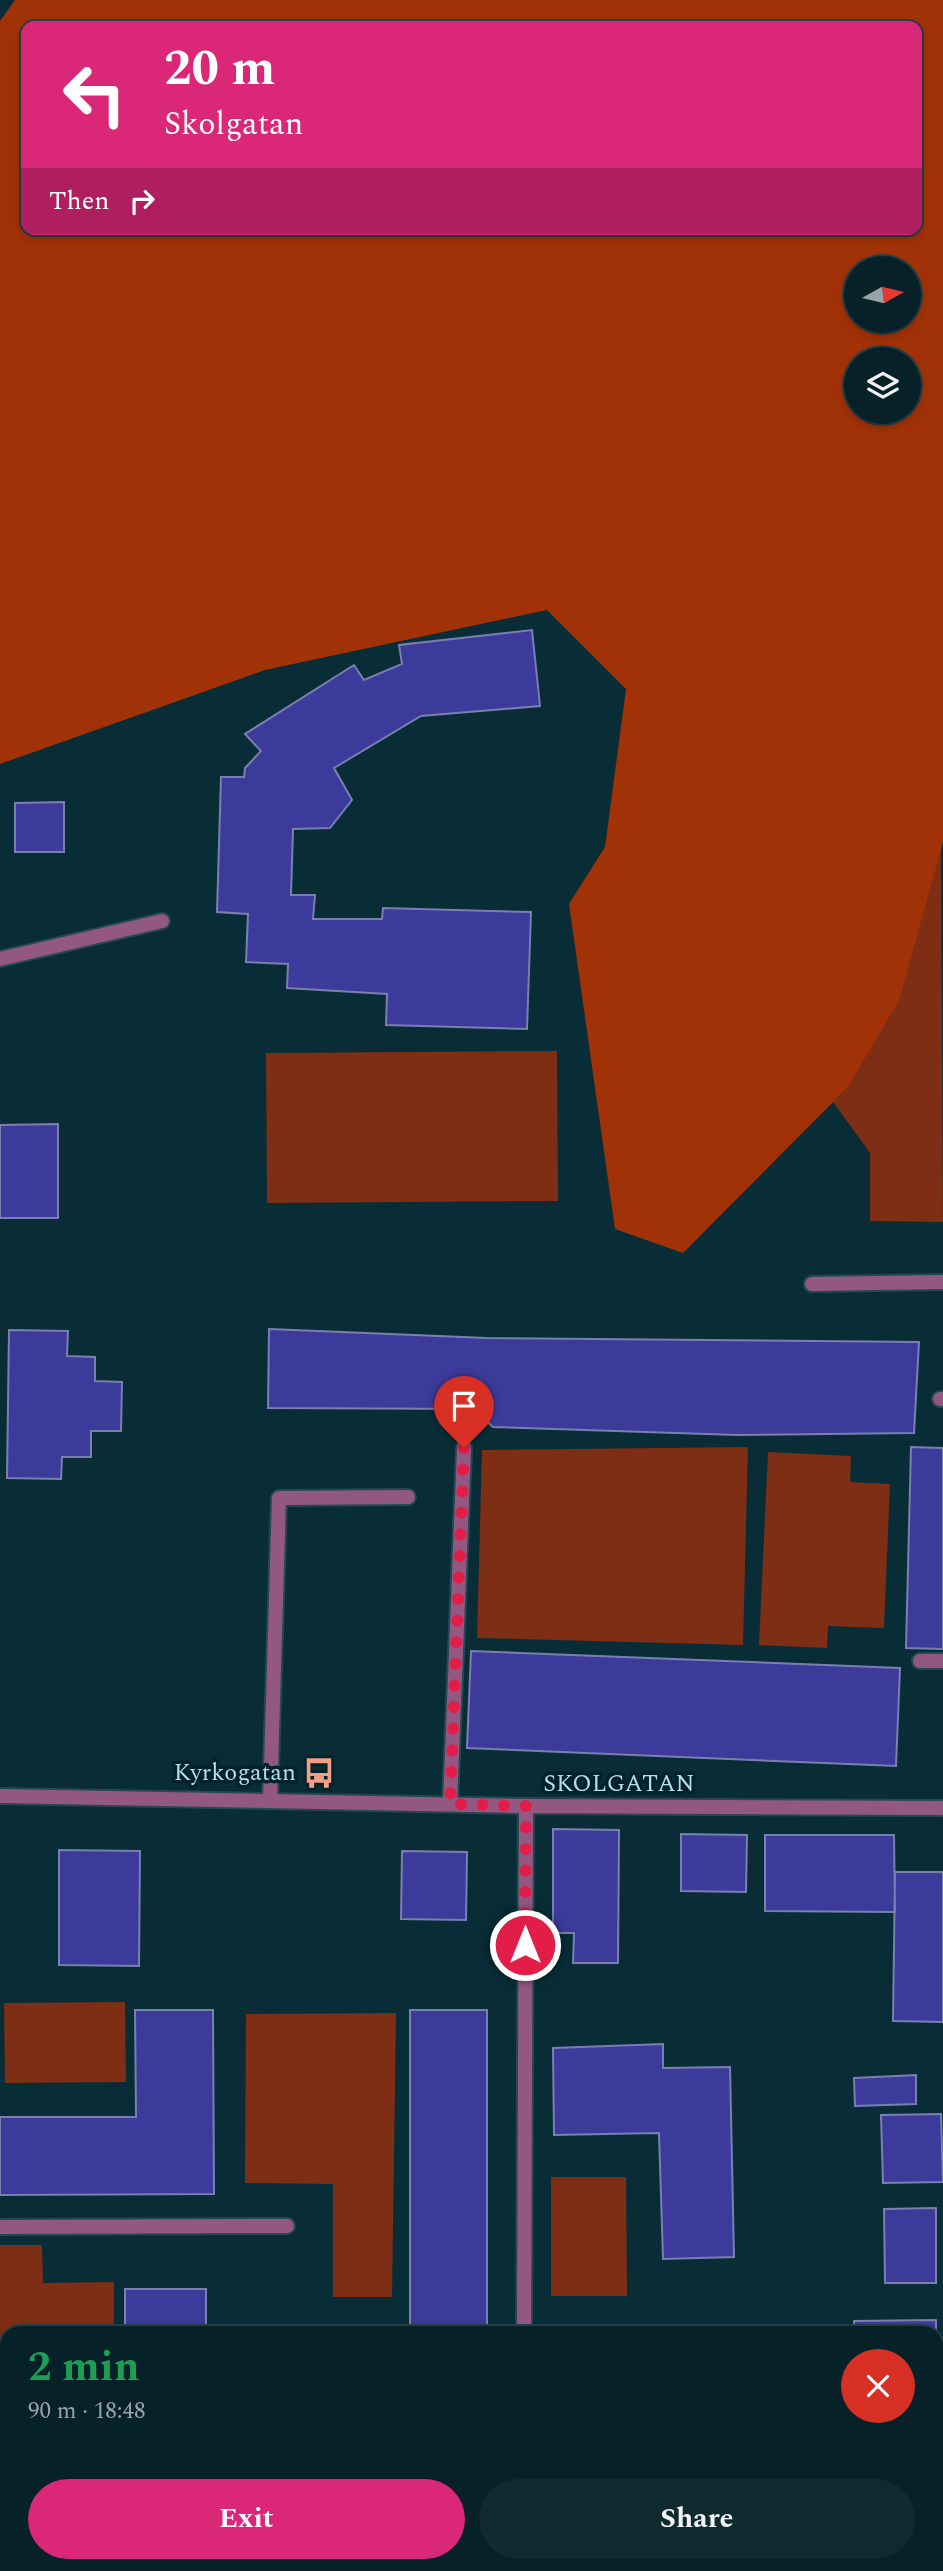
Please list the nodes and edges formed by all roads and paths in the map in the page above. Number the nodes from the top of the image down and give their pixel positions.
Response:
1 (162, 921) dead end
2 (0, 958) edge
3 (943, 1282) edge
4 (812, 1284) dead end
5 (464, 1448) dead end
6 (408, 1497) dead end
7 (920, 1661) dead end
8 (943, 1661) edge
9 (0, 1797) edge
10 (270, 1801) junction
11 (450, 1804) junction
12 (526, 1806) junction
13 (943, 1808) edge
14 (287, 2226) dead end
15 (0, 2227) edge
16 (524, 2326) edge

1 - 2 street
3 - 4 street
5 - 11 street
6 - 10 street
7 - 8 street
9 - 10 street, SKOLGATAN
10 - 11 street, SKOLGATAN
11 - 12 street, SKOLGATAN
12 - 13 street, SKOLGATAN
12 - 16 street
14 - 15 street

